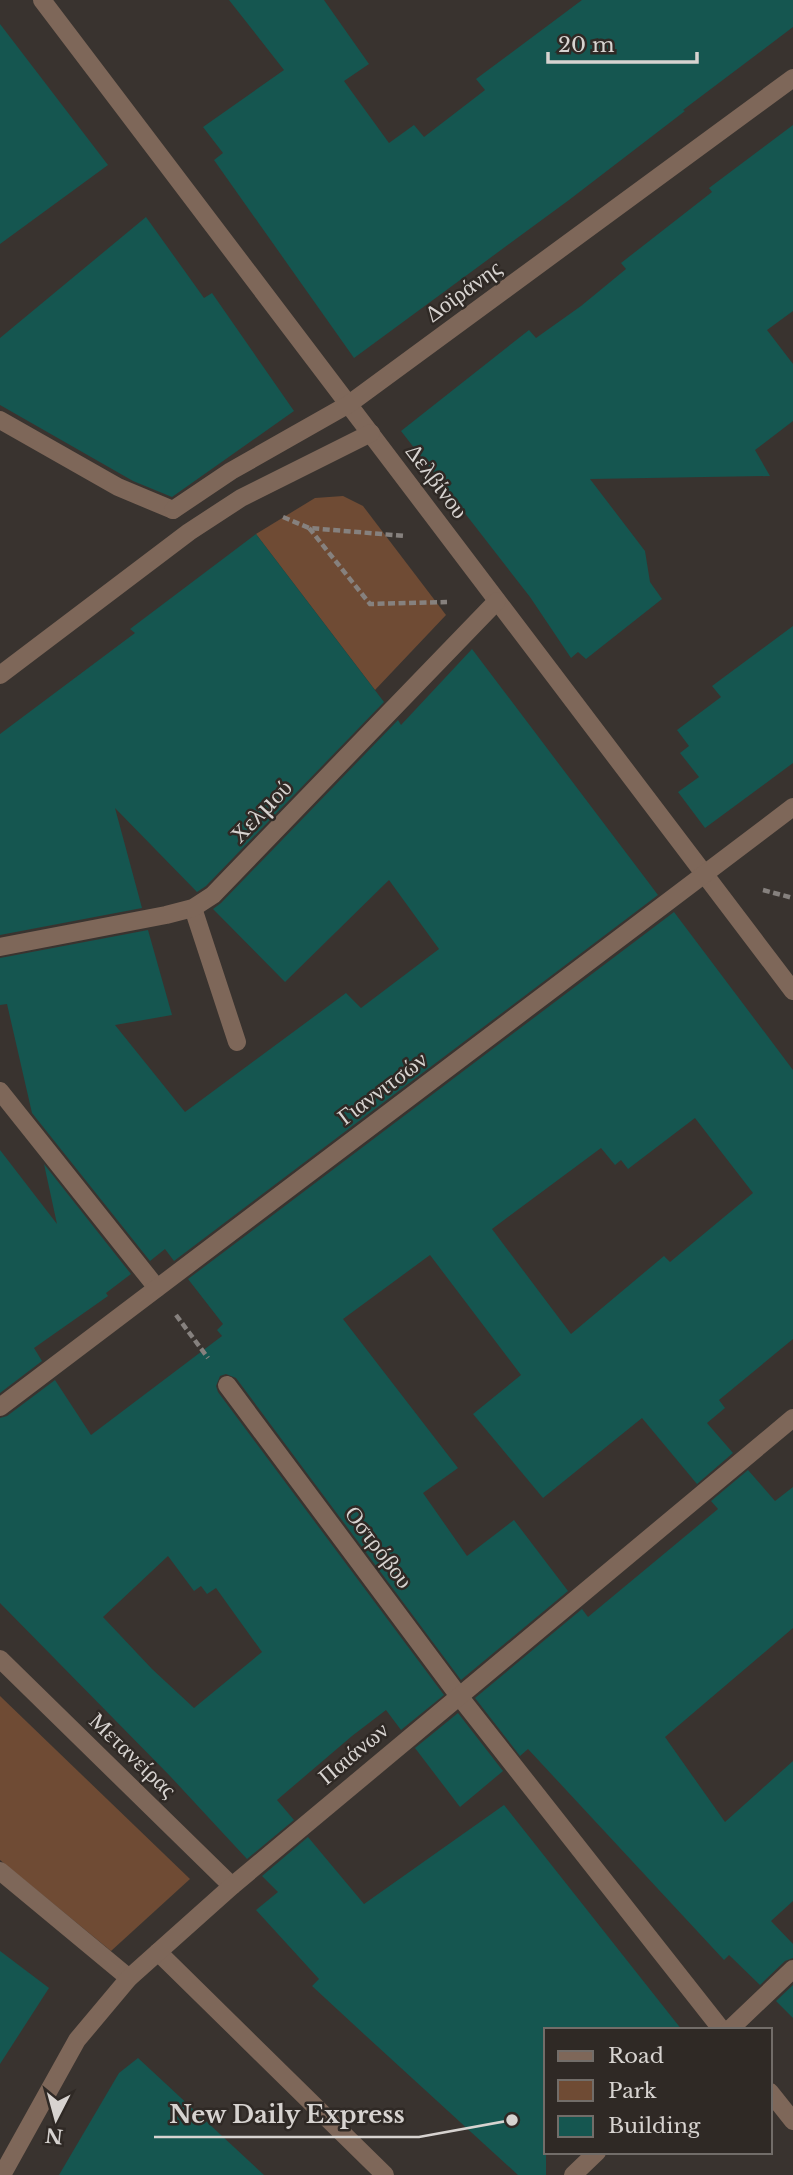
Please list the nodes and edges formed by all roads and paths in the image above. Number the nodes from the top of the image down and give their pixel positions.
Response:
1 (42, 0) edge
2 (793, 78) edge
3 (349, 404) junction
4 (0, 420) edge
5 (371, 433) junction
6 (173, 510) junction
7 (189, 532) junction
8 (451, 540) junction
9 (497, 601) junction
10 (0, 675) edge
11 (793, 807) edge
12 (704, 874) junction
13 (192, 908) junction
14 (0, 947) edge
15 (793, 991) edge
16 (237, 1042) dead end
17 (0, 1091) edge
18 (157, 1288) junction
19 (227, 1385) joint
20 (0, 1408) edge
21 (793, 1418) edge
22 (0, 1658) edge
23 (459, 1696) junction
24 (0, 1871) edge
25 (232, 1886) junction
26 (158, 1952) junction
27 (793, 1969) edge
28 (129, 1978) junction
29 (720, 2028) edge
30 (731, 2028) edge
31 (772, 2095) edge
32 (793, 2121) edge
33 (595, 2154) edge
34 (2, 2175) edge
35 (385, 2175) edge
36 (573, 2175) edge

1 - 3 street, Δελβίνου
2 - 3 street, Δοϊράνης
3 - 5 street, Δελβίνου
3 - 6 street, Δοϊράνης
4 - 6 street
5 - 7 street
5 - 8 street, Δελβίνου
6 - 7 street
7 - 10 street
8 - 9 street, Δελβίνου
8 - 9 path
9 - 12 street, Δελβίνου
9 - 13 street, Χελμού
11 - 12 street, Γιαννιτσών
12 - 15 street, Δελβίνου
12 - 18 street, Γιαννιτσών
13 - 14 street, Χελμού
13 - 16 street
17 - 18 street
18 - 19 path
18 - 20 street, Γιαννιτσών
19 - 23 street, Οστρόβου
21 - 23 street, Παιάνων
22 - 25 street, Μετανείρας
23 - 25 street, Παιάνων
23 - 29 street, Οστρόβου
24 - 28 street
25 - 26 street, Παιάνων
26 - 28 street, Παιάνων
26 - 35 street
27 - 30 street
28 - 34 street, Παιάνων
31 - 32 street
33 - 36 street

